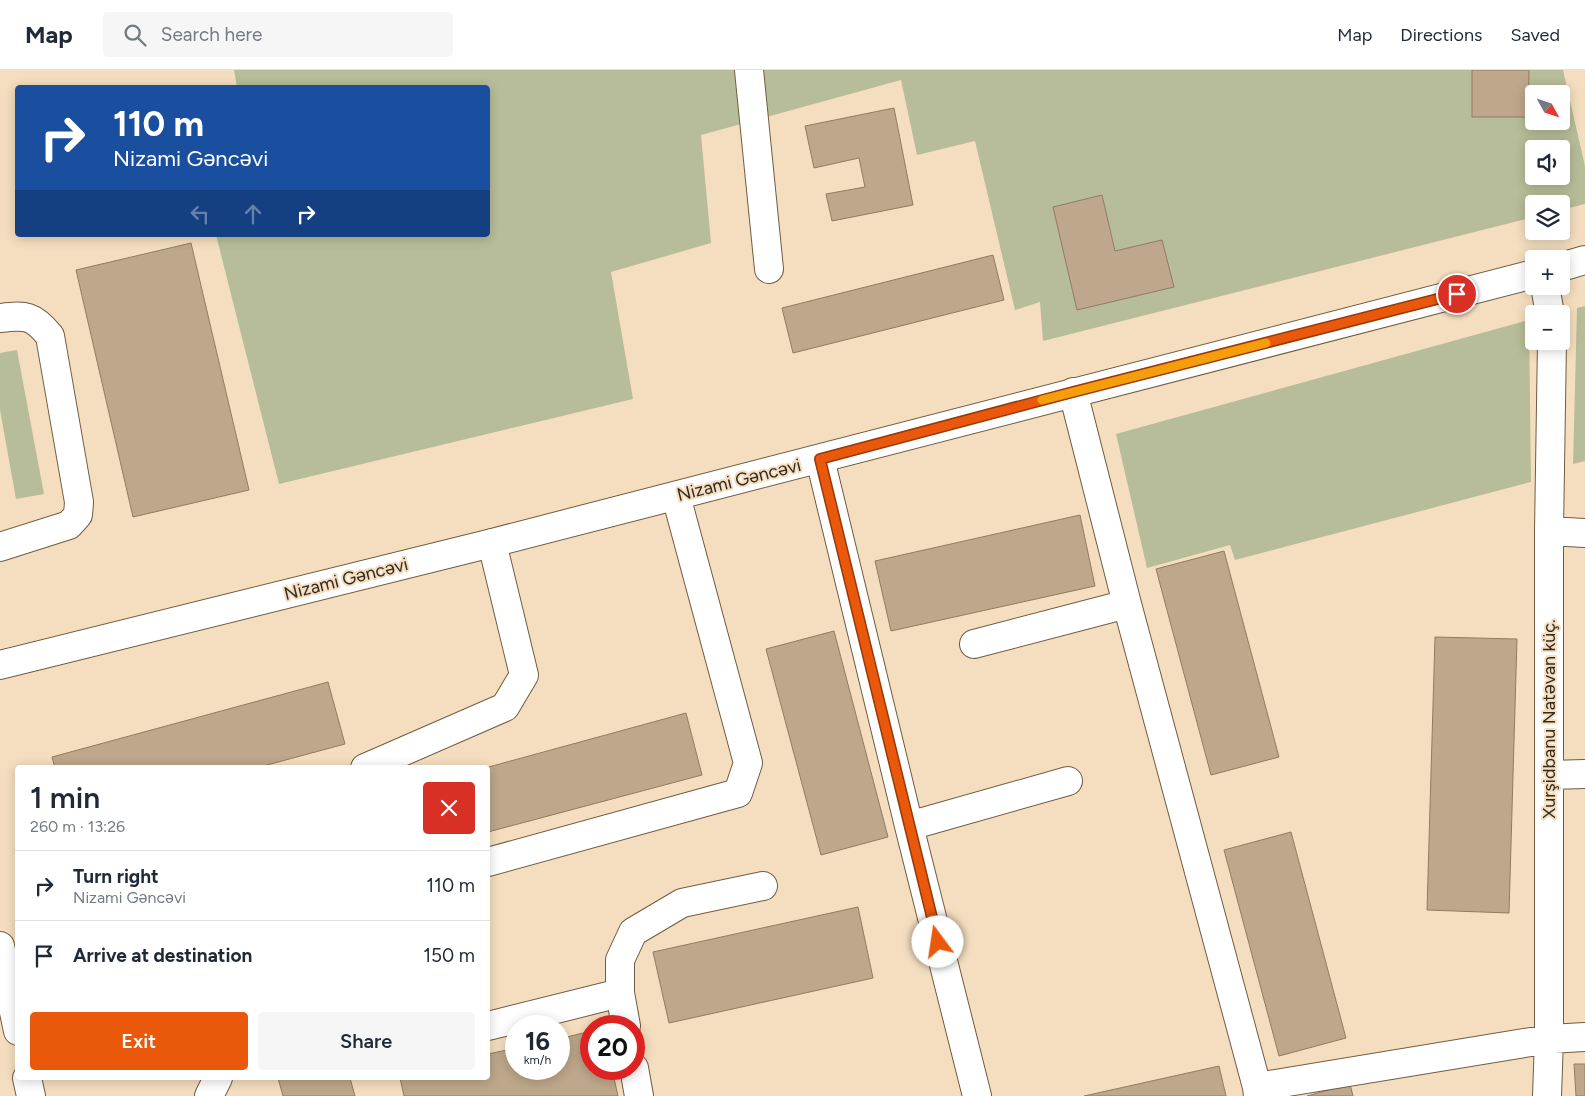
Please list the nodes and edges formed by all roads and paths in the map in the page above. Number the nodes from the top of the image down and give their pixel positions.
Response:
1 (749, 70) edge
2 (1585, 260) edge
3 (1570, 264) edge
4 (769, 269) dead end
5 (1525, 276) edge
6 (0, 318) edge
7 (1552, 350) edge
8 (1073, 392) junction
9 (820, 459) junction
10 (676, 496) junction
11 (1549, 531) junction
12 (1585, 533) edge
13 (492, 543) junction
14 (0, 546) edge
15 (1127, 604) junction
16 (974, 644) dead end
17 (0, 665) edge
18 (373, 765) edge
19 (1549, 774) junction
20 (1585, 774) edge
21 (1068, 781) dead end
22 (909, 826) junction
23 (490, 861) edge
24 (763, 886) dead end
25 (0, 946) edge
26 (620, 993) junction
27 (624, 1015) edge
28 (15, 1016) edge
29 (490, 1026) edge
30 (1585, 1037) edge
31 (1549, 1039) junction
32 (27, 1080) edge
33 (217, 1080) edge
34 (636, 1080) edge
35 (1258, 1091) edge
36 (31, 1096) edge
37 (209, 1096) edge
38 (639, 1096) edge
39 (977, 1096) edge
40 (1547, 1096) edge

1 - 4 main road
2 - 3 main road
5 - 8 main road, Nizami Gəncəvi
6 - 14 main road
7 - 11 main road, Xurşidbanu Natəvan küç.
8 - 9 main road, Nizami Gəncəvi
8 - 15 main road
9 - 10 main road, Nizami Gəncəvi
9 - 22 main road
10 - 13 main road, Nizami Gəncəvi
10 - 23 main road
11 - 12 main road
11 - 19 main road, Xurşidbanu Natəvan küç.
13 - 17 main road, Nizami Gəncəvi
13 - 18 main road
15 - 16 main road
15 - 35 main road
19 - 20 main road
19 - 31 main road, Xurşidbanu Natəvan küç.
21 - 22 main road
22 - 39 main road
24 - 26 main road
25 - 28 main road
26 - 27 main road
26 - 29 main road
30 - 31 main road
31 - 35 main road
31 - 40 main road, Xurşidbanu Natəvan küç.
32 - 36 main road
33 - 37 main road
34 - 38 main road

